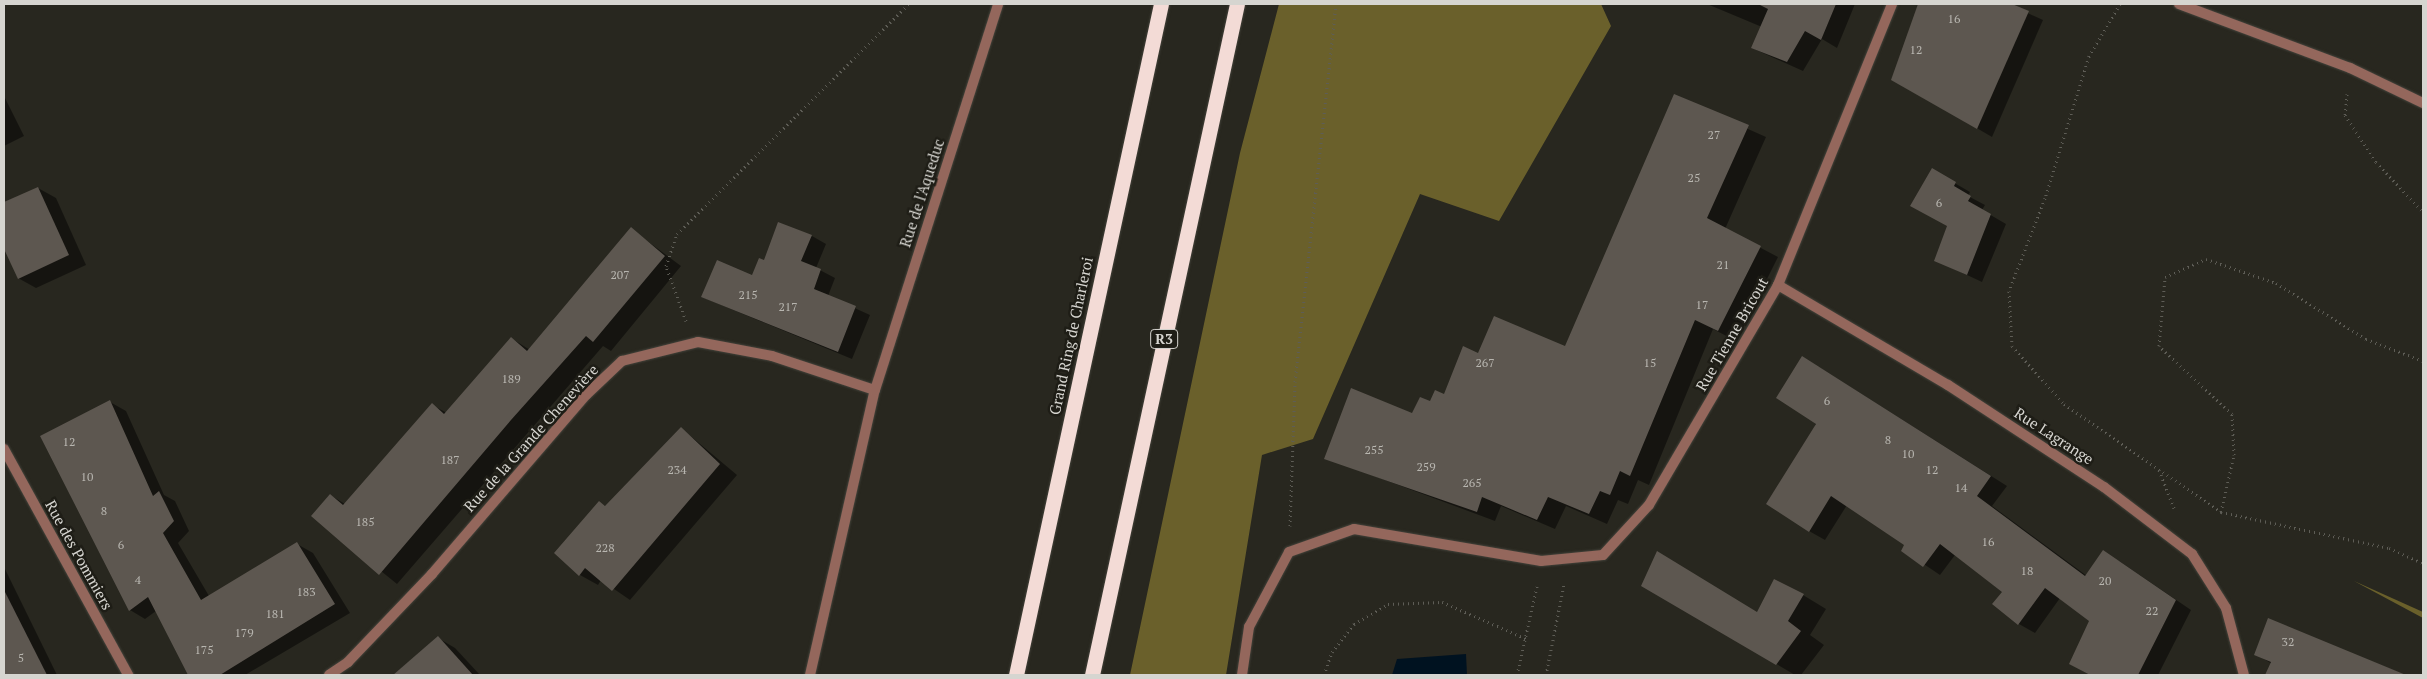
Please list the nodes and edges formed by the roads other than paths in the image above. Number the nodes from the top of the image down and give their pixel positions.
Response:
1 (998, 4) edge
2 (1161, 4) edge
3 (1236, 4) edge
4 (1892, 4) edge
5 (2179, 4) edge
6 (2423, 102) edge
7 (1778, 285) junction
8 (874, 390) junction
9 (4, 449) edge
10 (128, 675) edge
11 (329, 675) edge
12 (810, 675) edge
13 (1016, 675) edge
14 (1092, 675) edge
15 (1242, 675) edge
16 (2244, 675) edge

1 - 8 street, Rue de l'Aqueduc
2 - 13 highway, Grand Ring de Charleroi
3 - 14 highway, R3
4 - 7 street, Rue Tienne Bricout
5 - 6 street
7 - 15 street, Rue Tienne Bricout
7 - 16 street, Rue Lagrange
8 - 11 street, Rue de la Grande Chenevière
8 - 12 street
9 - 10 street, Rue des Pommiers

